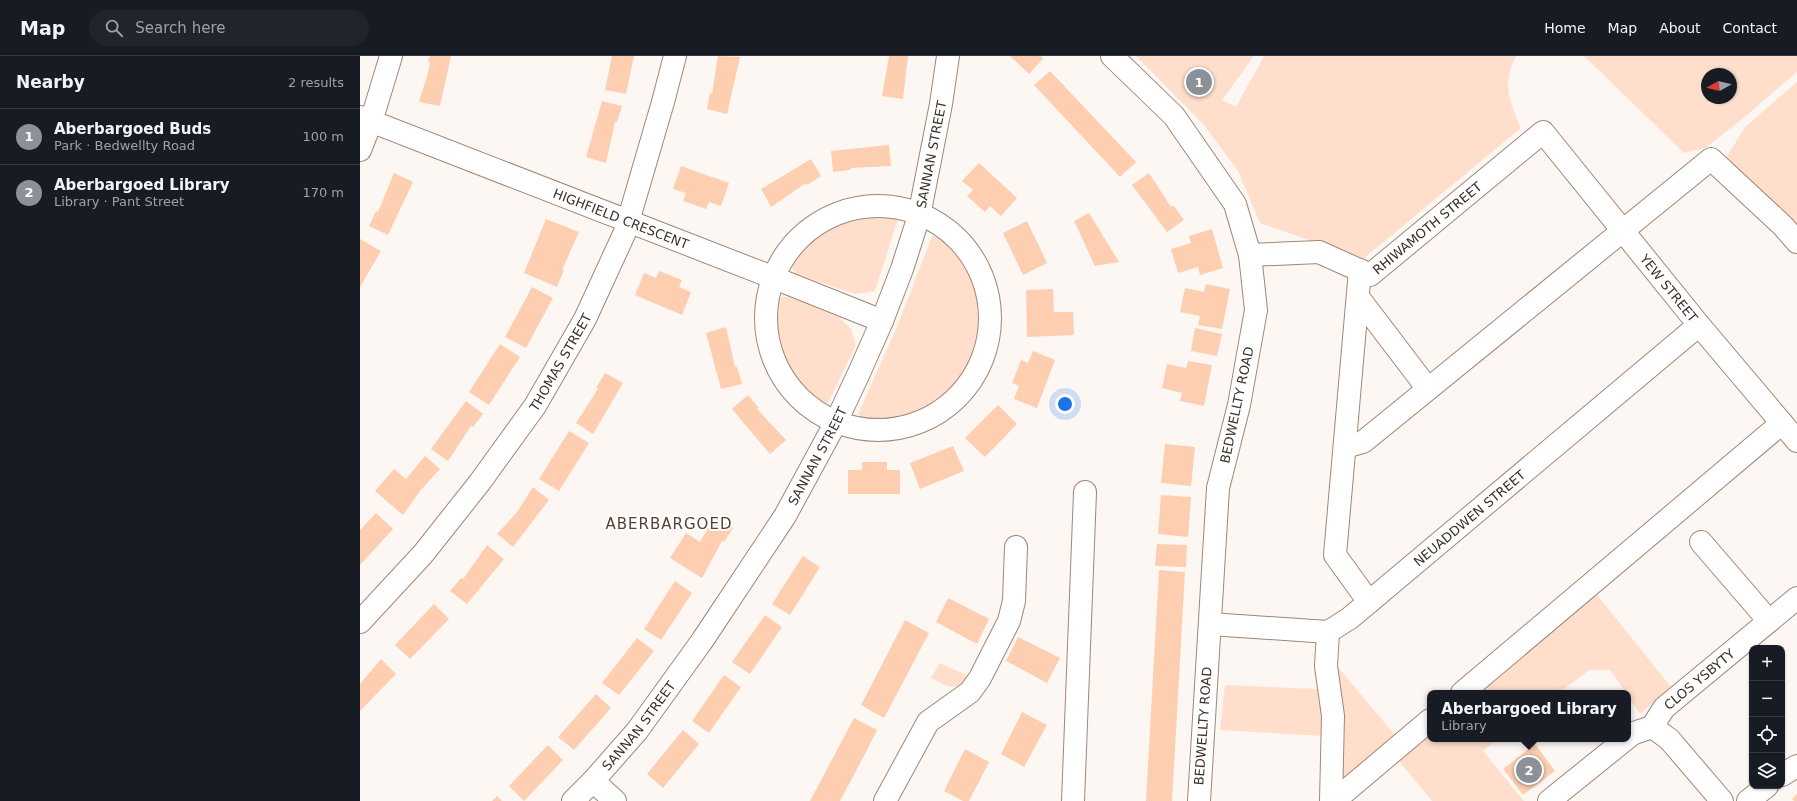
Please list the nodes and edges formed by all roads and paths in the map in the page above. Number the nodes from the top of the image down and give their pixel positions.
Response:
1 (391, 56) edge
2 (675, 56) edge
3 (948, 56) edge
4 (1112, 56) edge
5 (366, 120) edge
6 (1543, 132) joint
7 (360, 150) edge
8 (919, 216) junction
9 (628, 222) junction
10 (1623, 231) junction
11 (1797, 242) edge
12 (1250, 255) junction
13 (1360, 270) junction
14 (772, 277) junction
15 (1358, 297) junction
16 (882, 321) junction
17 (1699, 325) junction
18 (1428, 389) junction
19 (836, 422) junction
20 (1782, 423) junction
21 (1797, 441) edge
22 (1345, 447) junction
23 (1085, 492) dead end
24 (1701, 542) dead end
25 (1016, 547) dead end
26 (1797, 598) edge
27 (1369, 602) junction
28 (1769, 620) junction
29 (360, 622) edge
30 (1210, 624) junction
31 (1328, 632) junction
32 (1466, 690) edge
33 (1427, 723) edge
34 (1652, 727) junction
35 (1631, 735) edge
36 (1622, 742) edge
37 (1797, 766) edge
38 (1785, 773) edge
39 (593, 781) junction
40 (1763, 789) edge
41 (573, 801) edge
42 (615, 801) edge
43 (885, 801) edge
44 (1073, 801) edge
45 (1199, 801) edge
46 (1333, 801) edge
47 (1550, 801) edge
48 (1722, 801) edge
49 (1748, 801) edge

1 - 5 street
2 - 9 street, THOMAS STREET
3 - 8 street, SANNAN STREET
4 - 12 street, BEDWELLTY ROAD
5 - 7 street
5 - 9 street, HIGHFIELD CRESCENT
6 - 10 street, YEW STREET
6 - 13 street, RHIWAMOTH STREET
8 - 14 street
8 - 16 street, SANNAN STREET
8 - 19 street
9 - 14 street, HIGHFIELD CRESCENT
9 - 29 street, THOMAS STREET
10 - 11 street
10 - 17 street, YEW STREET
10 - 18 street
12 - 13 street, RHIWAMOTH STREET
12 - 30 street, BEDWELLTY ROAD
13 - 15 street
14 - 16 street, HIGHFIELD CRESCENT
14 - 19 street
15 - 18 street
15 - 22 street
16 - 19 street, SANNAN STREET
17 - 20 street, YEW STREET
17 - 27 street, NEUADDWEN STREET
18 - 22 street
19 - 39 street, SANNAN STREET
20 - 21 street, YEW STREET
20 - 32 street
22 - 27 street
23 - 44 street
24 - 28 street
25 - 43 street
26 - 28 street, CLOS YSBYTY
27 - 31 street, NEUADDWEN STREET
28 - 34 street, CLOS YSBYTY
30 - 31 street
30 - 45 street, BEDWELLTY ROAD
31 - 46 street
33 - 46 street
34 - 35 street
34 - 48 street
36 - 47 street
37 - 38 street
39 - 41 street, SANNAN STREET
39 - 42 street
40 - 49 street

